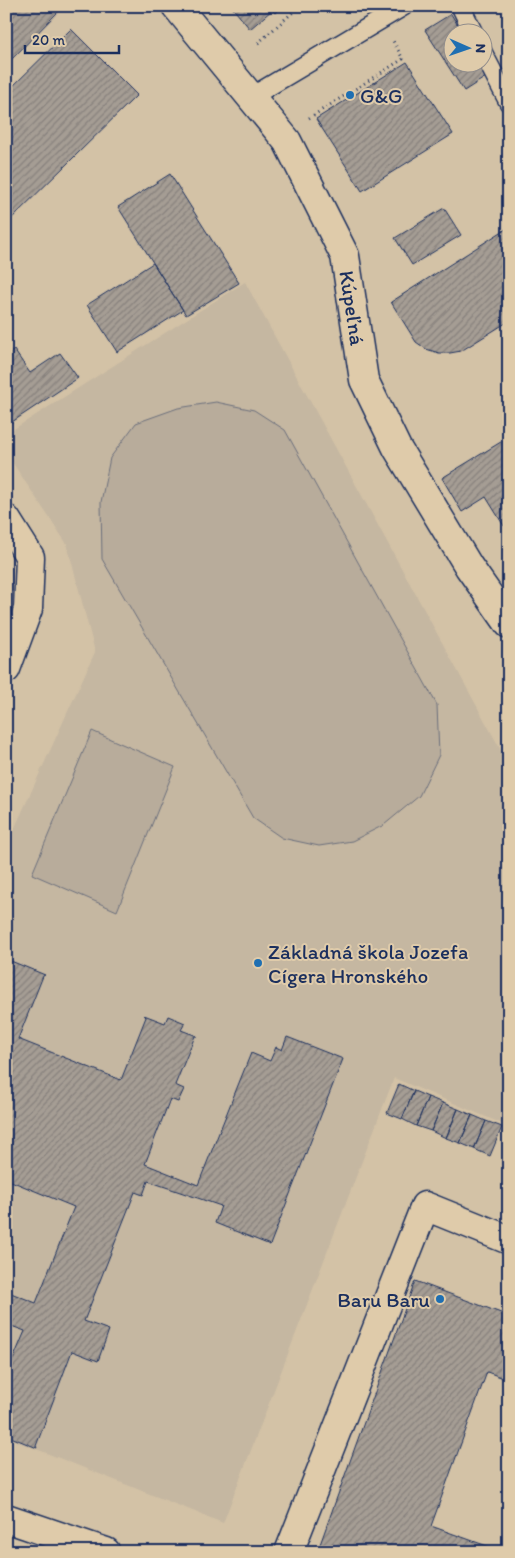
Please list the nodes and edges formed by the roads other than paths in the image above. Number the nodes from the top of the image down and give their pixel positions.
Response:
1 (176, 6) edge
2 (404, 6) edge
3 (462, 6) edge
4 (468, 22) edge
5 (492, 70) edge
6 (251, 97) junction
7 (509, 103) edge
8 (6, 519) edge
9 (509, 624) edge
10 (6, 669) edge
11 (509, 1240) edge
12 (6, 1518) edge
13 (106, 1552) edge
14 (289, 1552) edge

1 - 6 street, Kúpeľná
2 - 6 lane
3 - 4 lane
5 - 7 lane
6 - 9 street, Kúpeľná
8 - 10 street
11 - 14 street
12 - 13 street

